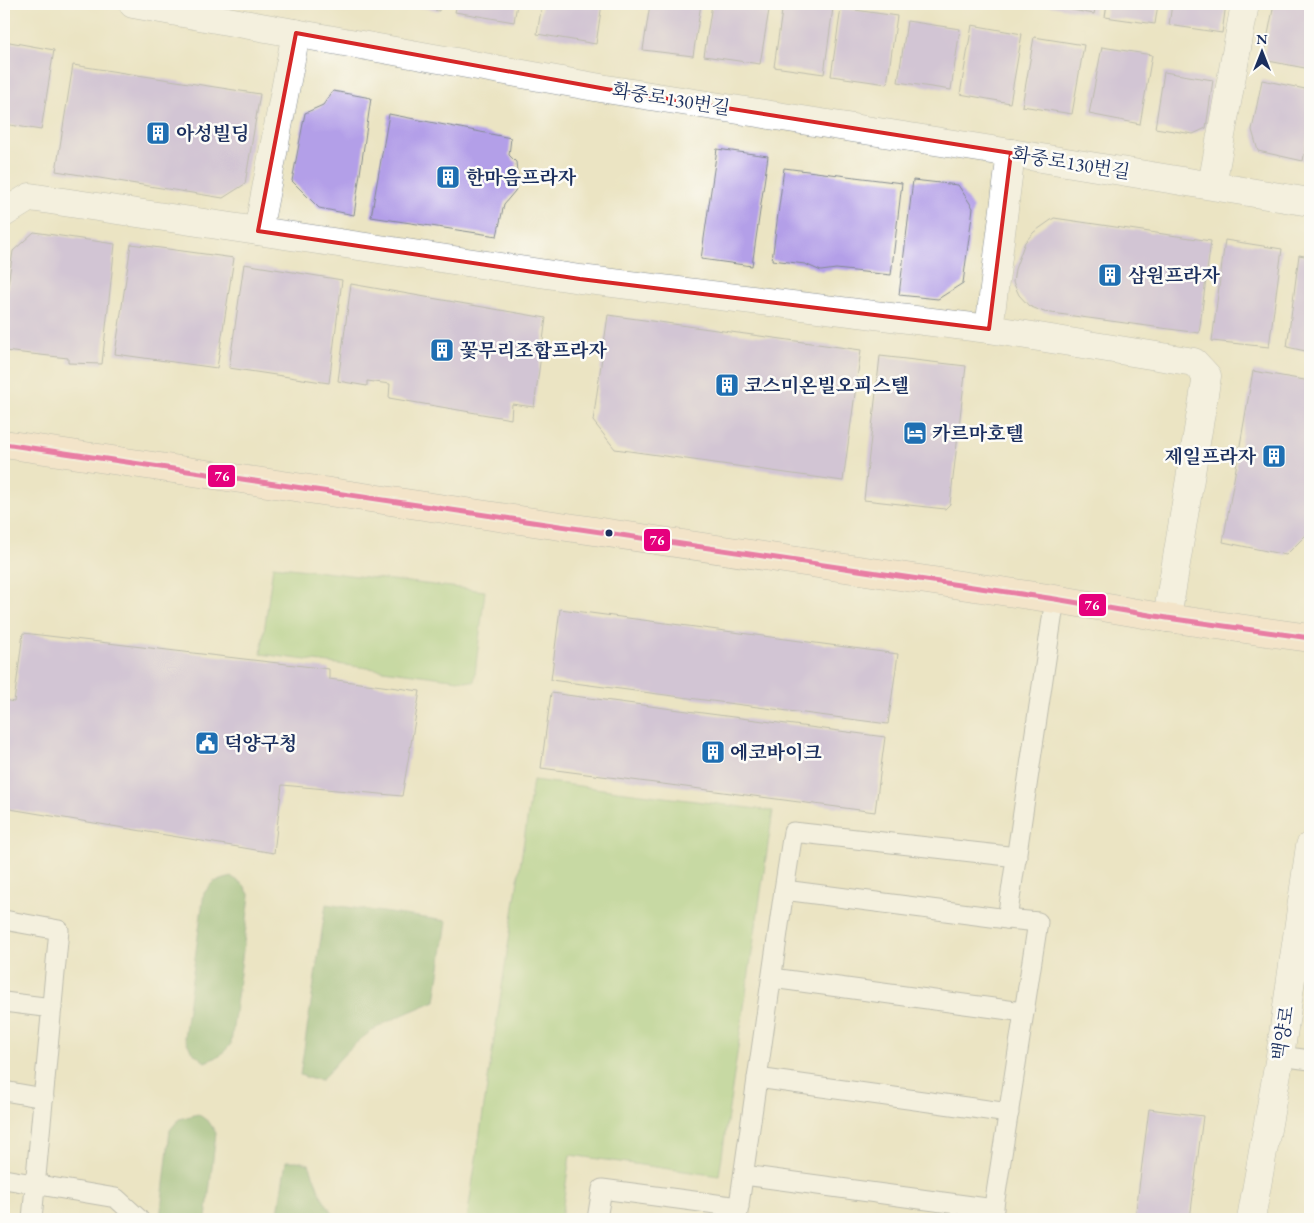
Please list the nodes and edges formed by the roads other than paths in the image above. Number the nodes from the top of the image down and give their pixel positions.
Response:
1 (133, 4) edge
2 (1245, 4) edge
3 (296, 33) junction
4 (1011, 153) junction
5 (1212, 186) junction
6 (1310, 202) edge
7 (4, 213) edge
8 (258, 231) junction
9 (989, 329) junction
10 (4, 444) edge
11 (1055, 599) junction
12 (1167, 618) junction
13 (1310, 638) edge
14 (1310, 846) edge
15 (1017, 857) junction
16 (784, 890) junction
17 (1007, 919) junction
18 (4, 920) edge
19 (772, 978) junction
20 (4, 1002) edge
21 (52, 1008) junction
22 (1024, 1012) junction
23 (1280, 1056) junction
24 (1310, 1060) edge
25 (757, 1078) junction
26 (4, 1091) edge
27 (44, 1098) junction
28 (1009, 1113) junction
29 (744, 1175) junction
30 (4, 1179) edge
31 (36, 1184) junction
32 (738, 1213) edge
33 (993, 1214) edge
34 (32, 1219) edge
35 (139, 1219) edge
36 (597, 1219) edge
37 (1251, 1219) edge

1 - 3 street, 화중로130번길
2 - 5 street
3 - 4 street, 화중로130번길
3 - 8 street
4 - 5 street, 화중로130번길
4 - 9 street
5 - 6 street, 화중로130번길
7 - 8 street
8 - 9 street
9 - 12 street
10 - 11 main road
11 - 12 main road
11 - 15 lane
12 - 13 main road
14 - 23 street, 백양로
15 - 16 lane
15 - 17 lane
16 - 17 lane
16 - 19 lane
17 - 22 lane
18 - 21 lane
19 - 22 lane
19 - 25 lane
20 - 21 lane
21 - 27 lane
22 - 28 lane
23 - 24 lane
23 - 37 street, 백양로
25 - 28 lane
25 - 29 lane
26 - 27 lane
27 - 31 lane
28 - 33 lane
29 - 32 lane
29 - 33 lane
30 - 31 lane
31 - 34 lane
31 - 35 lane
32 - 36 lane

